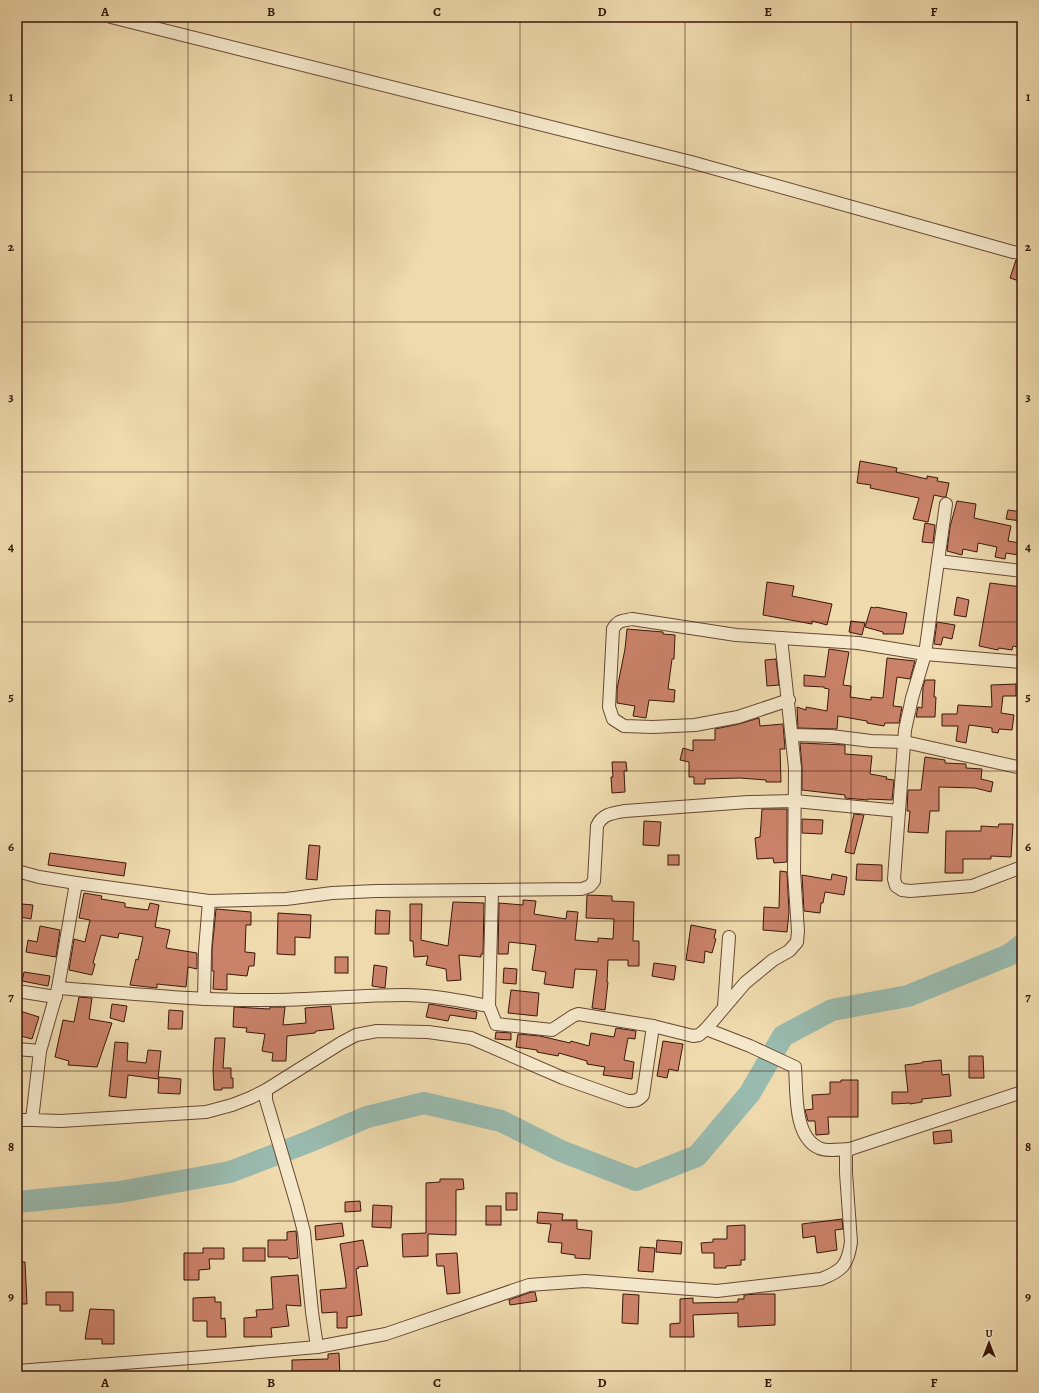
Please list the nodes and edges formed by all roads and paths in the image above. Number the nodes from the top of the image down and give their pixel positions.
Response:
1 (111, 17) edge
2 (1022, 253) edge
3 (946, 504) dead end
4 (938, 561) junction
5 (1022, 571) edge
6 (781, 638) junction
7 (925, 654) junction
8 (1022, 662) edge
9 (789, 700) junction
10 (792, 735) junction
11 (905, 742) junction
12 (1022, 768) edge
13 (795, 801) junction
14 (899, 811) junction
15 (1022, 867) edge
16 (17, 871) edge
17 (76, 883) junction
18 (492, 890) junction
19 (209, 901) junction
20 (729, 937) dead end
21 (17, 991) edge
22 (57, 993) junction
23 (204, 999) junction
24 (489, 1006) junction
25 (724, 1006) junction
26 (653, 1026) junction
27 (706, 1029) junction
28 (17, 1049) edge
29 (40, 1052) junction
30 (1022, 1092) edge
31 (266, 1095) junction
32 (17, 1120) edge
33 (32, 1120) junction
34 (850, 1149) junction
35 (317, 1347) junction
36 (17, 1371) edge

1 - 2 street
3 - 4 street
4 - 5 street
4 - 7 street
6 - 7 street
6 - 9 street
6 - 9 street
7 - 8 street
7 - 11 street
9 - 10 street
10 - 11 street
10 - 13 street
11 - 12 street
11 - 14 street
13 - 14 street
13 - 18 street
13 - 25 street
14 - 15 street
16 - 17 street
17 - 19 street
17 - 22 street
18 - 19 street
18 - 24 street
19 - 23 street
20 - 25 street
21 - 22 street
22 - 23 street
22 - 29 street
23 - 24 street
24 - 26 street
25 - 27 street
26 - 27 street
26 - 31 street
27 - 34 street
28 - 29 street
29 - 33 street
30 - 34 street
31 - 33 street
31 - 35 street
32 - 33 street
34 - 35 street
35 - 36 street

